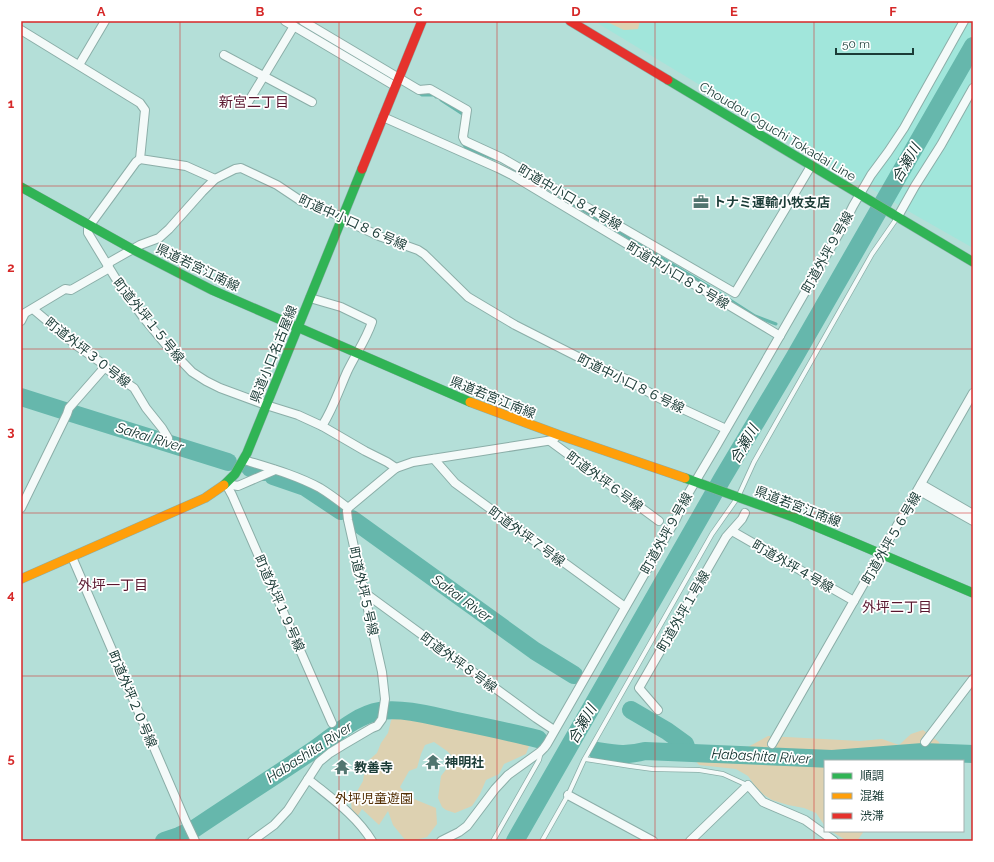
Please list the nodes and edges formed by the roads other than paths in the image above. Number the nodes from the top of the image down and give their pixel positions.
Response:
1 (105, 21) edge
2 (285, 21) edge
3 (303, 21) edge
4 (422, 21) edge
5 (570, 21) edge
6 (964, 21) edge
7 (294, 26) junction
8 (21, 30) edge
9 (224, 55) dead end
10 (79, 65) junction
11 (264, 76) junction
12 (397, 82) junction
13 (973, 88) edge
14 (312, 102) dead end
15 (247, 104) dead end
16 (383, 117) junction
17 (140, 159) junction
18 (811, 166) junction
19 (215, 179) junction
20 (21, 187) edge
21 (861, 196) junction
22 (895, 216) junction
23 (342, 218) junction
24 (90, 225) junction
25 (132, 249) junction
26 (973, 262) edge
27 (108, 266) junction
28 (310, 298) junction
29 (33, 309) junction
30 (21, 321) edge
31 (297, 328) junction
32 (780, 336) junction
33 (357, 354) junction
34 (105, 367) junction
35 (973, 394) edge
36 (266, 405) junction
37 (322, 426) junction
38 (726, 429) junction
39 (168, 438) dead end
40 (553, 438) junction
41 (434, 459) junction
42 (242, 464) junction
43 (396, 468) junction
44 (273, 471) junction
45 (697, 482) junction
46 (226, 484) junction
47 (920, 487) junction
48 (736, 496) junction
49 (21, 508) edge
50 (348, 513) junction
51 (745, 513) dead end
52 (973, 514) edge
53 (659, 521) dead end
54 (973, 521) edge
55 (732, 531) junction
56 (882, 554) junction
57 (72, 556) junction
58 (21, 579) edge
59 (365, 593) junction
60 (973, 593) edge
61 (854, 601) junction
62 (625, 607) junction
63 (973, 679) edge
64 (658, 710) dead end
65 (332, 722) dead end
66 (554, 730) junction
67 (925, 742) dead end
68 (772, 744) dead end
69 (541, 751) junction
70 (585, 759) junction
71 (308, 779) junction
72 (748, 785) junction
73 (568, 795) junction
74 (195, 839) edge
75 (252, 841) edge
76 (372, 841) edge
77 (441, 841) edge
78 (492, 841) edge
79 (542, 841) edge
80 (653, 841) edge
81 (690, 841) edge
82 (834, 841) edge

1 - 10 street
2 - 7 street
3 - 12 street, 町道中小口８４号線
4 - 12 main road, 県道小口名古屋線
5 - 18 main road, Choudou Oguchi Tokadai Line
6 - 21 street, 町道外坪９号線
7 - 11 street
7 - 12 street
8 - 10 street
9 - 11 street
10 - 17 street
11 - 14 street
11 - 15 street
12 - 16 main road, 県道小口名古屋線
12 - 18 street, 町道中小口８４号線
13 - 22 street
16 - 23 main road, 県道小口名古屋線
16 - 32 street, 町道中小口８５号線
17 - 19 street
17 - 24 street
18 - 21 main road, Choudou Oguchi Tokadai Line
19 - 23 street, 町道中小口８６号線
19 - 25 street, 町道中小口８６号線
20 - 24 main road, 県道若宮江南線
21 - 22 main road, Choudou Oguchi Tokadai Line
21 - 32 street, 町道外坪９号線
22 - 26 main road, Choudou Oguchi Tokadai Line
22 - 48 lane
23 - 28 main road, 県道小口名古屋線
23 - 38 street, 町道中小口８６号線
24 - 25 main road, 県道若宮江南線
24 - 27 street, 町道外坪１５号線
25 - 27 street, 町道中小口８６号線
25 - 31 main road, 県道若宮江南線
27 - 29 street, 町道中小口８６号線
27 - 36 street, 町道外坪１５号線
28 - 31 main road, 県道小口名古屋線
28 - 33 street
29 - 30 street, 町道中小口８６号線
29 - 34 street, 町道外坪３０号線
31 - 33 main road, 県道若宮江南線
31 - 36 main road, 県道小口名古屋線
32 - 38 street, 町道外坪９号線
33 - 37 street
33 - 40 main road, 県道若宮江南線
34 - 39 street, 町道外坪３０号線
34 - 49 street
35 - 47 street, 町道外坪５６号線
36 - 37 street, 町道外坪１５号線
36 - 42 main road, 県道小口名古屋線
37 - 43 street, 町道外坪１５号線
38 - 45 street, 町道外坪９号線
40 - 41 street
40 - 45 main road, 県道若宮江南線
40 - 53 street, 町道外坪６号線
41 - 43 street
41 - 62 street, 町道外坪７号線
42 - 44 street
42 - 46 main road, 県道小口名古屋線
43 - 50 street
44 - 46 street
44 - 50 street
45 - 48 main road, 県道若宮江南線
45 - 62 street, 町道外坪９号線
46 - 57 main road, 県道小口名古屋線
46 - 65 street, 町道外坪１９号線
47 - 52 street
47 - 54 street
47 - 56 street, 町道外坪５６号線
48 - 56 main road, 県道若宮江南線
48 - 70 lane
50 - 59 street, 町道外坪５号線
51 - 55 street, 町道外坪１号線
55 - 61 street, 町道外坪４号線
55 - 64 street, 町道外坪１号線
56 - 60 main road, 県道若宮江南線
56 - 61 street, 町道外坪５６号線
57 - 58 main road, 県道小口名古屋線
57 - 74 street, 町道外坪２０号線
59 - 66 street, 町道外坪８号線
59 - 71 street, 町道外坪５号線
61 - 68 street, 町道外坪５６号線
62 - 66 street, 町道外坪９号線
63 - 67 street
66 - 69 street, 町道外坪９号線
69 - 77 street, 町道外坪９号線
69 - 78 lane
70 - 72 lane
70 - 73 lane
71 - 75 street, 町道外坪５号線
71 - 76 street
72 - 81 street
72 - 82 street
73 - 79 lane
73 - 80 street

